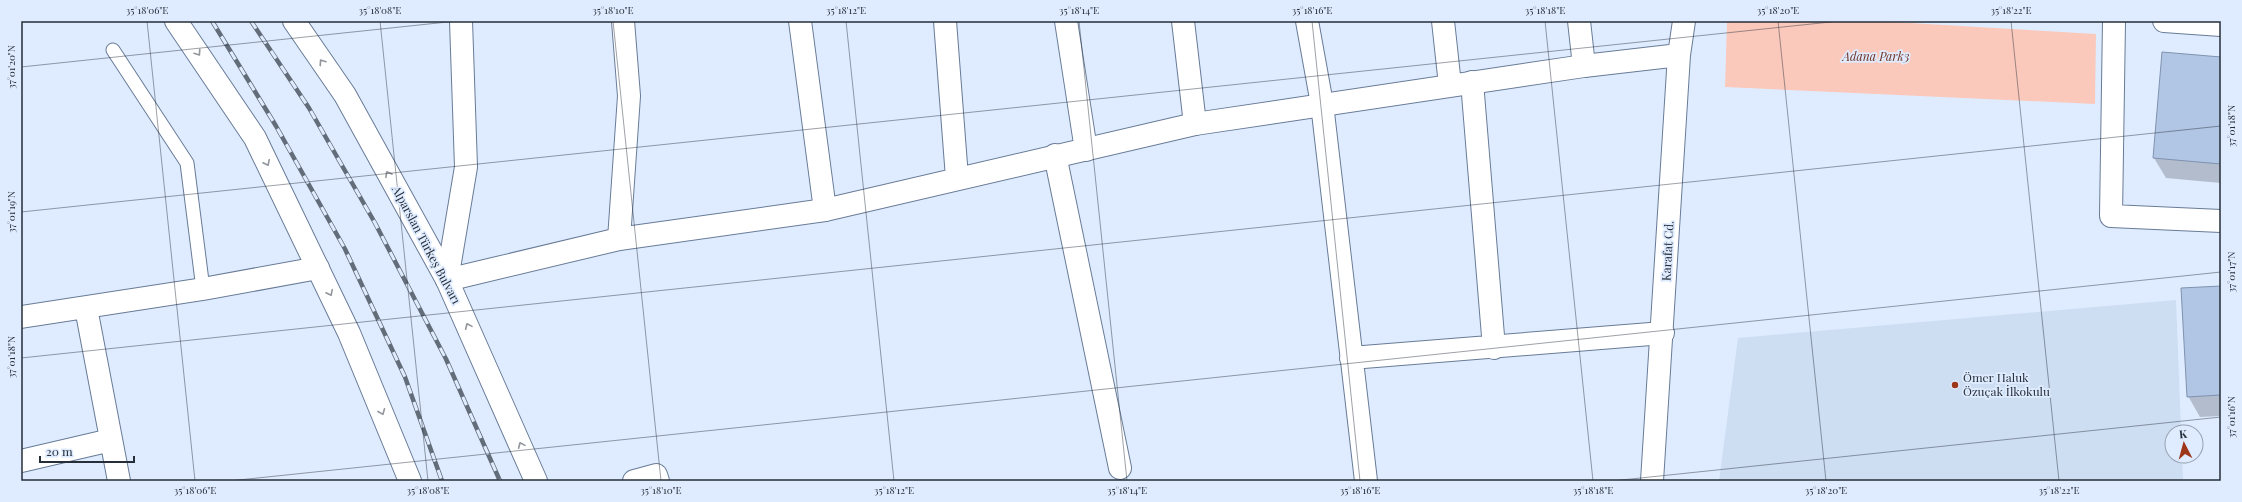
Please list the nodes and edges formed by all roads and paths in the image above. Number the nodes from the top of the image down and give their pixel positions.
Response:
1 (176, 21) edge
2 (294, 21) edge
3 (461, 21) edge
4 (624, 21) edge
5 (800, 21) edge
6 (945, 21) edge
7 (1066, 21) edge
8 (1183, 21) edge
9 (1307, 21) edge
10 (1443, 21) edge
11 (1579, 21) edge
12 (1684, 21) edge
13 (2114, 21) edge
14 (2164, 21) edge
15 (2221, 25) edge
16 (113, 50) dead end
17 (1679, 55) junction
18 (1584, 66) junction
19 (1472, 82) junction
20 (1450, 85) junction
21 (1322, 104) junction
22 (1195, 124) junction
23 (1086, 150) junction
24 (1055, 155) junction
25 (957, 178) junction
26 (825, 210) junction
27 (2221, 220) edge
28 (619, 239) junction
29 (318, 268) junction
30 (447, 280) junction
31 (202, 289) junction
32 (86, 308) junction
33 (21, 317) edge
34 (1663, 333) junction
35 (1494, 348) junction
36 (1351, 358) junction
37 (111, 440) junction
38 (21, 461) edge
39 (1120, 468) dead end
40 (119, 481) edge
41 (410, 481) edge
42 (536, 481) edge
43 (634, 481) edge
44 (658, 481) edge
45 (1366, 481) edge
46 (1652, 481) edge

1 -> 29 street
30 -> 2 street, Alparslan Türkeş Bulvarı
3 - 30 street
4 - 28 street
5 - 26 street
6 - 25 street
7 - 23 street
8 - 22 street
9 - 21 street
10 - 20 street
11 - 18 street
12 - 17 street, Karafat Cd.
13 - 27 street
14 - 15 street
16 - 31 lane
17 - 18 street
17 - 34 street, Karafat Cd.
18 - 19 street
19 - 20 street
19 - 35 street
20 - 21 street
21 - 22 street
21 - 36 street
22 - 23 street
23 - 24 street
24 - 25 street
24 - 39 street
25 - 26 street
26 - 28 street
28 - 30 street
29 - 31 street
29 -> 41 street
42 -> 30 street, Alparslan Türkeş Bulvarı
31 - 32 street
32 - 33 street
32 - 37 street
34 - 35 street
34 - 46 street, Karafat Cd.
35 - 36 street
36 - 45 street
37 - 38 street
37 - 40 street
43 - 44 street

